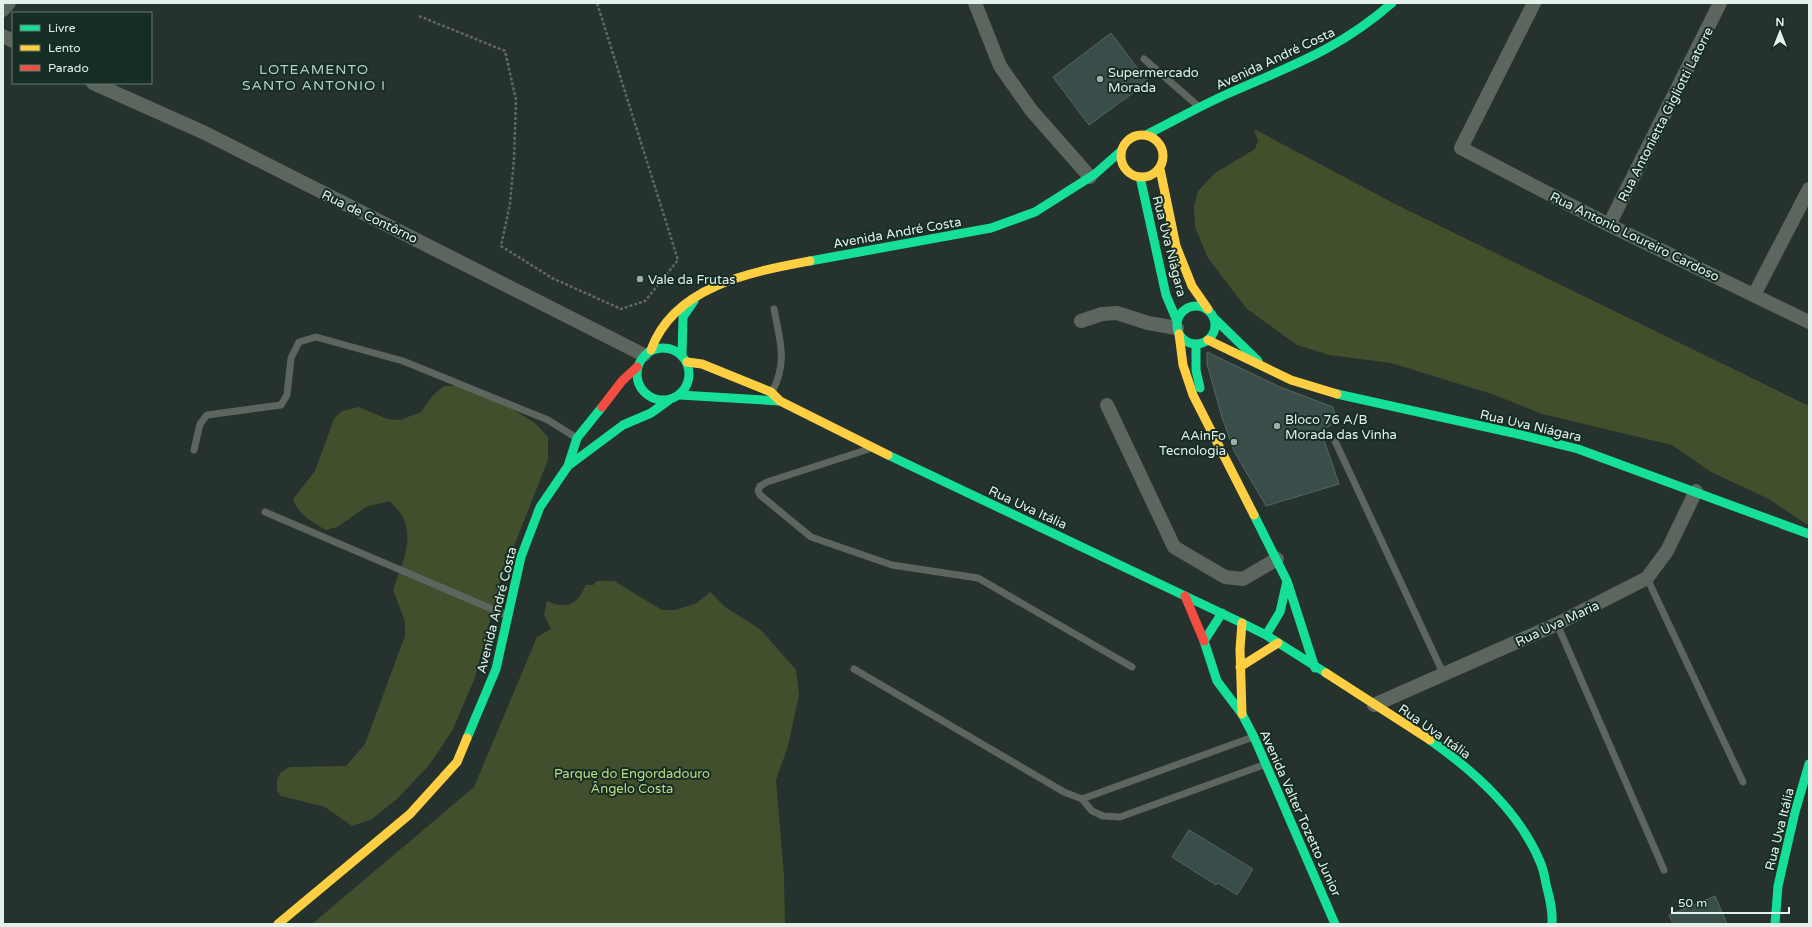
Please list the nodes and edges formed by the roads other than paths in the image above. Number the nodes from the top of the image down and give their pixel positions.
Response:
1 (9, 3) edge
2 (975, 3) edge
3 (1392, 3) edge
4 (1534, 3) edge
5 (1720, 3) edge
6 (3, 10) edge
7 (3, 36) edge
8 (12, 40) edge
9 (1144, 59) dead end
10 (95, 84) edge
11 (1199, 106) junction
12 (1183, 116) junction
13 (1178, 129) dead end
14 (1146, 135) junction
15 (1172, 143) dead end
16 (1121, 151) junction
17 (1161, 166) junction
18 (1127, 171) junction
19 (1093, 175) junction
20 (1140, 177) junction
21 (1809, 189) edge
22 (1609, 225) junction
23 (1754, 295) junction
24 (697, 297) junction
25 (774, 309) dead end
26 (1208, 309) junction
27 (1215, 319) junction
28 (1081, 321) dead end
29 (1809, 322) edge
30 (1178, 328) junction
31 (1208, 340) junction
32 (1196, 344) junction
33 (647, 352) junction
34 (684, 358) junction
35 (637, 367) junction
36 (1265, 368) junction
37 (680, 395) junction
38 (769, 397) junction
39 (669, 400) junction
40 (1107, 405) dead end
41 (1203, 413) junction
42 (577, 438) junction
43 (1335, 441) dead end
44 (872, 448) junction
45 (194, 450) dead end
46 (568, 466) junction
47 (1696, 491) junction
48 (265, 512) dead end
49 (1809, 534) edge
50 (1277, 559) junction
51 (1647, 578) junction
52 (1287, 581) junction
53 (1185, 596) junction
54 (1222, 613) junction
55 (508, 616) junction
56 (1242, 623) junction
57 (1557, 624) junction
58 (1266, 635) junction
59 (1204, 641) junction
60 (1278, 643) junction
61 (1132, 667) dead end
62 (1240, 667) junction
63 (1315, 668) junction
64 (854, 669) dead end
65 (1444, 675) junction
66 (1374, 705) junction
67 (1242, 714) junction
68 (1254, 737) junction
69 (1266, 764) junction
70 (1809, 764) edge
71 (1743, 782) dead end
72 (1082, 799) junction
73 (1664, 870) dead end
74 (278, 924) edge
75 (1335, 924) edge
76 (1552, 924) edge
77 (1775, 924) edge

1 - 6 street
2 - 19 street
3 - 11 main road, Avenida André Costa
4 - 22 street, Rua Antonio Loureiro Cardoso
5 - 22 street, Rua Antonietta Gigliotti Latorre
7 - 8 street
9 - 11 lane
10 - 33 street, Rua de Contôrno
11 - 12 main road, Avenida André Costa
12 - 13 main road
12 - 14 main road, Avenida André Costa
14 - 16 main road
14 - 17 main road
15 - 17 main road
16 - 18 main road
16 - 19 main road, Avenida André Costa
17 - 20 main road
17 - 26 main road, Rua Uva Niágara
18 - 19 main road, Avenida André Costa
18 - 20 main road
19 - 24 main road, Avenida André Costa
20 - 30 main road, Rua Uva Niágara
21 - 23 street
22 - 23 street, Rua Antonio Loureiro Cardoso
23 - 29 street, Rua Antonio Loureiro Cardoso
24 - 33 main road, Avenida André Costa
24 - 34 main road, Avenida André Costa
25 - 38 lane
26 - 27 main road
26 - 30 main road
27 - 31 main road
27 - 36 main road, Rua Uva Niágara
28 - 30 street
30 - 32 main road
30 - 41 main road
31 - 32 main road
31 - 36 main road, Rua Uva Niágara
32 - 41 main road
33 - 34 main road
33 - 35 main road
34 - 37 main road
34 - 38 main road, Rua Uva Itália
35 - 39 main road
35 - 42 main road, Avenida André Costa
36 - 47 main road, Rua Uva Niágara
37 - 38 main road, Rua Uva Itália
37 - 39 main road
38 - 44 main road, Rua Uva Itália
39 - 46 main road, Avenida André Costa
40 - 50 street
41 - 50 main road
42 - 45 lane
42 - 46 main road, Avenida André Costa
43 - 65 lane
44 - 53 main road, Rua Uva Itália
44 - 61 lane
46 - 55 main road, Avenida André Costa
47 - 49 main road, Rua Uva Niágara
47 - 51 street, Rua Uva Maria
48 - 55 lane
50 - 52 main road
51 - 57 street, Rua Uva Maria
51 - 71 lane
52 - 58 main road
52 - 63 main road
53 - 54 main road, Rua Uva Itália
53 - 59 main road, Avenida Valter Tozetto Junior
54 - 56 main road, Rua Uva Itália
54 - 59 main road
55 - 74 main road, Avenida André Costa
56 - 58 main road, Rua Uva Itália
56 - 62 main road, Avenida Valter Tozetto Junior
57 - 65 street, Rua Uva Maria
57 - 73 lane
58 - 60 main road, Rua Uva Itália
59 - 67 main road, Avenida Valter Tozetto Junior
60 - 62 main road
60 - 63 main road, Rua Uva Itália
62 - 67 main road, Avenida Valter Tozetto Junior
63 - 66 main road, Rua Uva Itália
64 - 72 lane
65 - 66 street, Rua Uva Maria
66 - 76 main road, Rua Uva Itália
67 - 68 main road, Avenida Valter Tozetto Junior
68 - 69 main road, Avenida Valter Tozetto Junior
68 - 72 lane
69 - 72 lane
69 - 75 main road, Avenida Valter Tozetto Junior
70 - 77 main road, Rua Uva Itália

